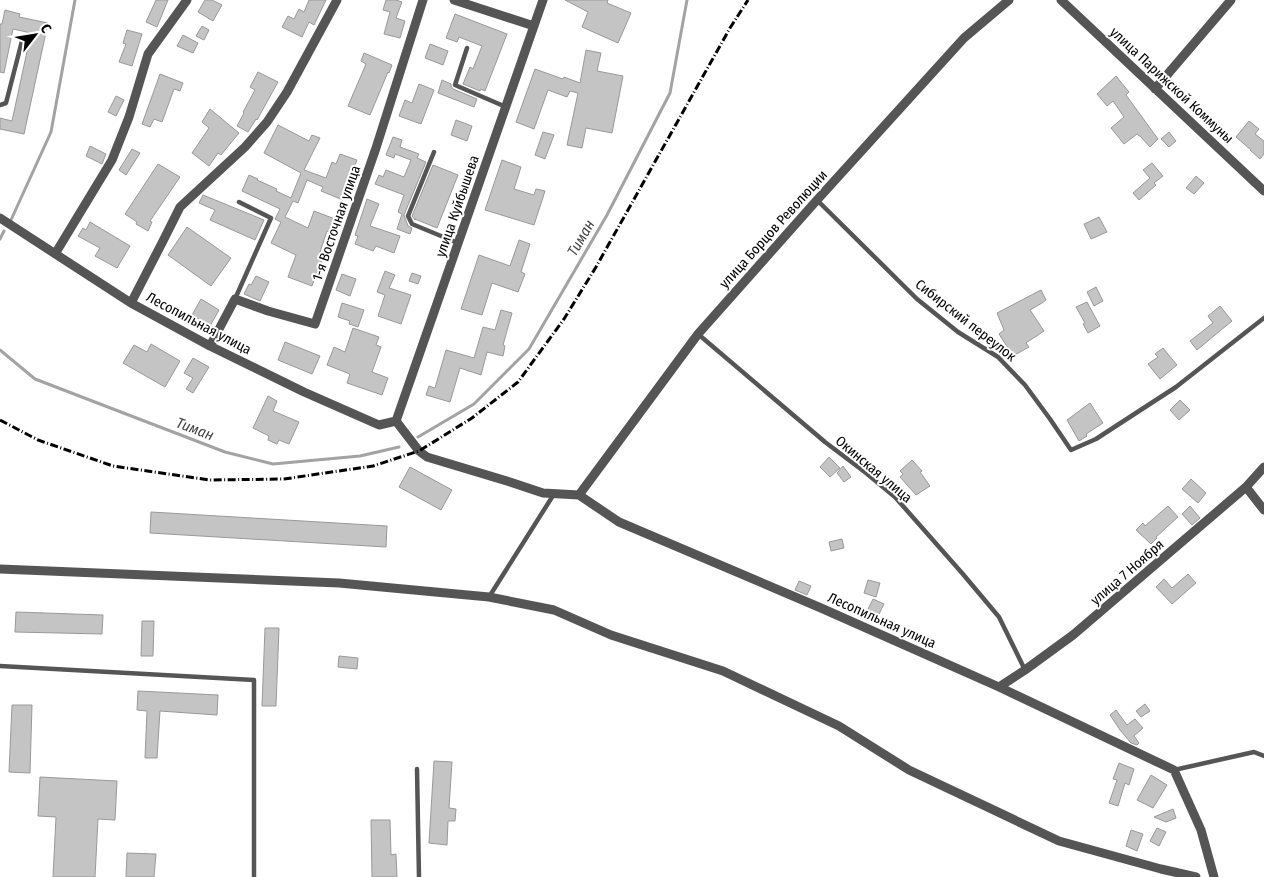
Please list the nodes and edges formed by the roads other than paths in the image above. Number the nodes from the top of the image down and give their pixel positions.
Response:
1 (187, 0) edge
2 (337, 0) edge
3 (423, 0) edge
4 (454, 0) edge
5 (543, 0) edge
6 (1009, 0) edge
7 (1061, 0) edge
8 (1231, 0) edge
9 (534, 26) junction
10 (23, 37) dead end
11 (467, 48) dead end
12 (1156, 89) junction
13 (0, 105) edge
14 (506, 107) junction
15 (434, 152) dead end
16 (1264, 191) edge
17 (817, 200) junction
18 (239, 202) dead end
19 (0, 218) edge
20 (458, 243) junction
21 (56, 254) junction
22 (234, 299) junction
23 (131, 303) junction
24 (1264, 318) edge
25 (698, 334) junction
26 (210, 346) junction
27 (396, 421) junction
28 (1264, 467) edge
29 (1246, 487) junction
30 (554, 494) junction
31 (579, 495) junction
32 (1264, 510) edge
33 (0, 569) edge
34 (489, 598) junction
35 (0, 666) edge
36 (1025, 670) junction
37 (999, 686) junction
38 (1264, 756) edge
39 (417, 769) dead end
40 (1174, 770) junction
41 (254, 877) edge
42 (419, 877) edge
43 (1196, 877) edge
44 (1214, 877) edge

1 - 21 street
2 - 23 street
3 - 22 street, 1-я Восточная улица
4 - 9 street
5 - 9 street, улица Куйбышева
6 - 17 street, улица Борцов Революции
7 - 12 street, улица Парижской Коммуны
8 - 12 street
9 - 14 street, улица Куйбышева
10 - 13 lane
11 - 14 lane
12 - 16 street, улица Парижской Коммуны
14 - 20 street, улица Куйбышева
15 - 20 lane
17 - 24 lane, Сибирский переулок
17 - 25 street, улица Борцов Революции
18 - 22 lane
19 - 21 street, Лесопильная улица
20 - 27 street, улица Куйбышева
21 - 23 street, Лесопильная улица
22 - 26 street
23 - 26 street, Лесопильная улица
25 - 31 street, улица Борцов Революции
25 - 36 lane, Окинская улица
26 - 27 street, Лесопильная улица
27 - 30 street
28 - 29 street, улица 7 Ноября
29 - 32 street
29 - 36 street, улица 7 Ноября
30 - 31 street
30 - 34 lane
31 - 37 street, Лесопильная улица
33 - 34 street
34 - 43 street
35 - 41 lane
36 - 37 street, улица 7 Ноября
37 - 40 street, Лесопильная улица
38 - 40 lane
39 - 42 lane
40 - 44 street

